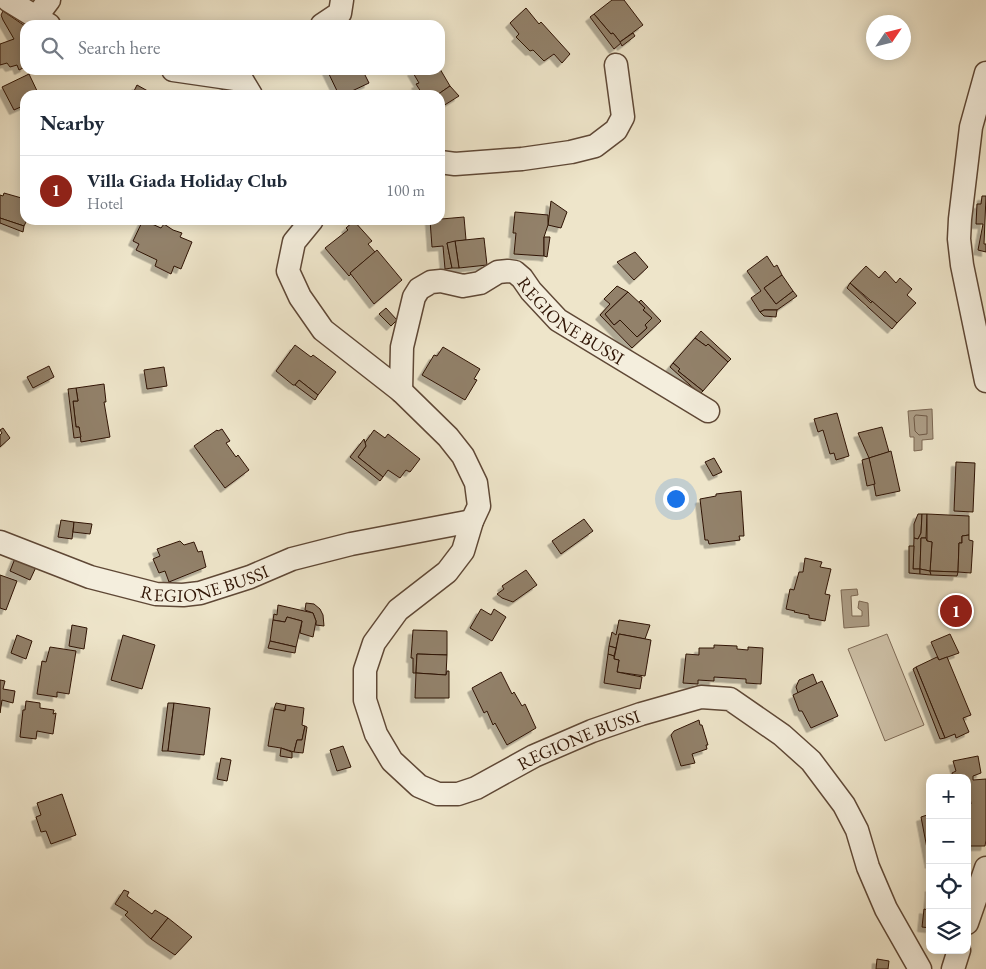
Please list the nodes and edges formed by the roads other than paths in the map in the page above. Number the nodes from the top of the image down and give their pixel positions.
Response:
1 (8, 0) edge
2 (342, 0) edge
3 (45, 14) edge
4 (330, 20) edge
5 (616, 65) dead end
6 (986, 73) edge
7 (205, 75) edge
8 (250, 82) edge
9 (445, 163) edge
10 (308, 225) edge
11 (986, 381) edge
12 (401, 392) junction
13 (708, 411) dead end
14 (472, 521) junction
15 (0, 542) edge
16 (986, 868) edge
17 (971, 911) edge
18 (958, 954) edge
19 (920, 969) edge
20 (953, 969) edge

1 - 3 street
2 - 4 street
5 - 9 street
6 - 11 street
7 - 8 street
10 - 12 street, REGIONE BUSSI
12 - 13 street, REGIONE BUSSI
12 - 14 street, REGIONE BUSSI
14 - 15 street, REGIONE BUSSI
14 - 19 street, REGIONE BUSSI
16 - 17 street
18 - 20 street

